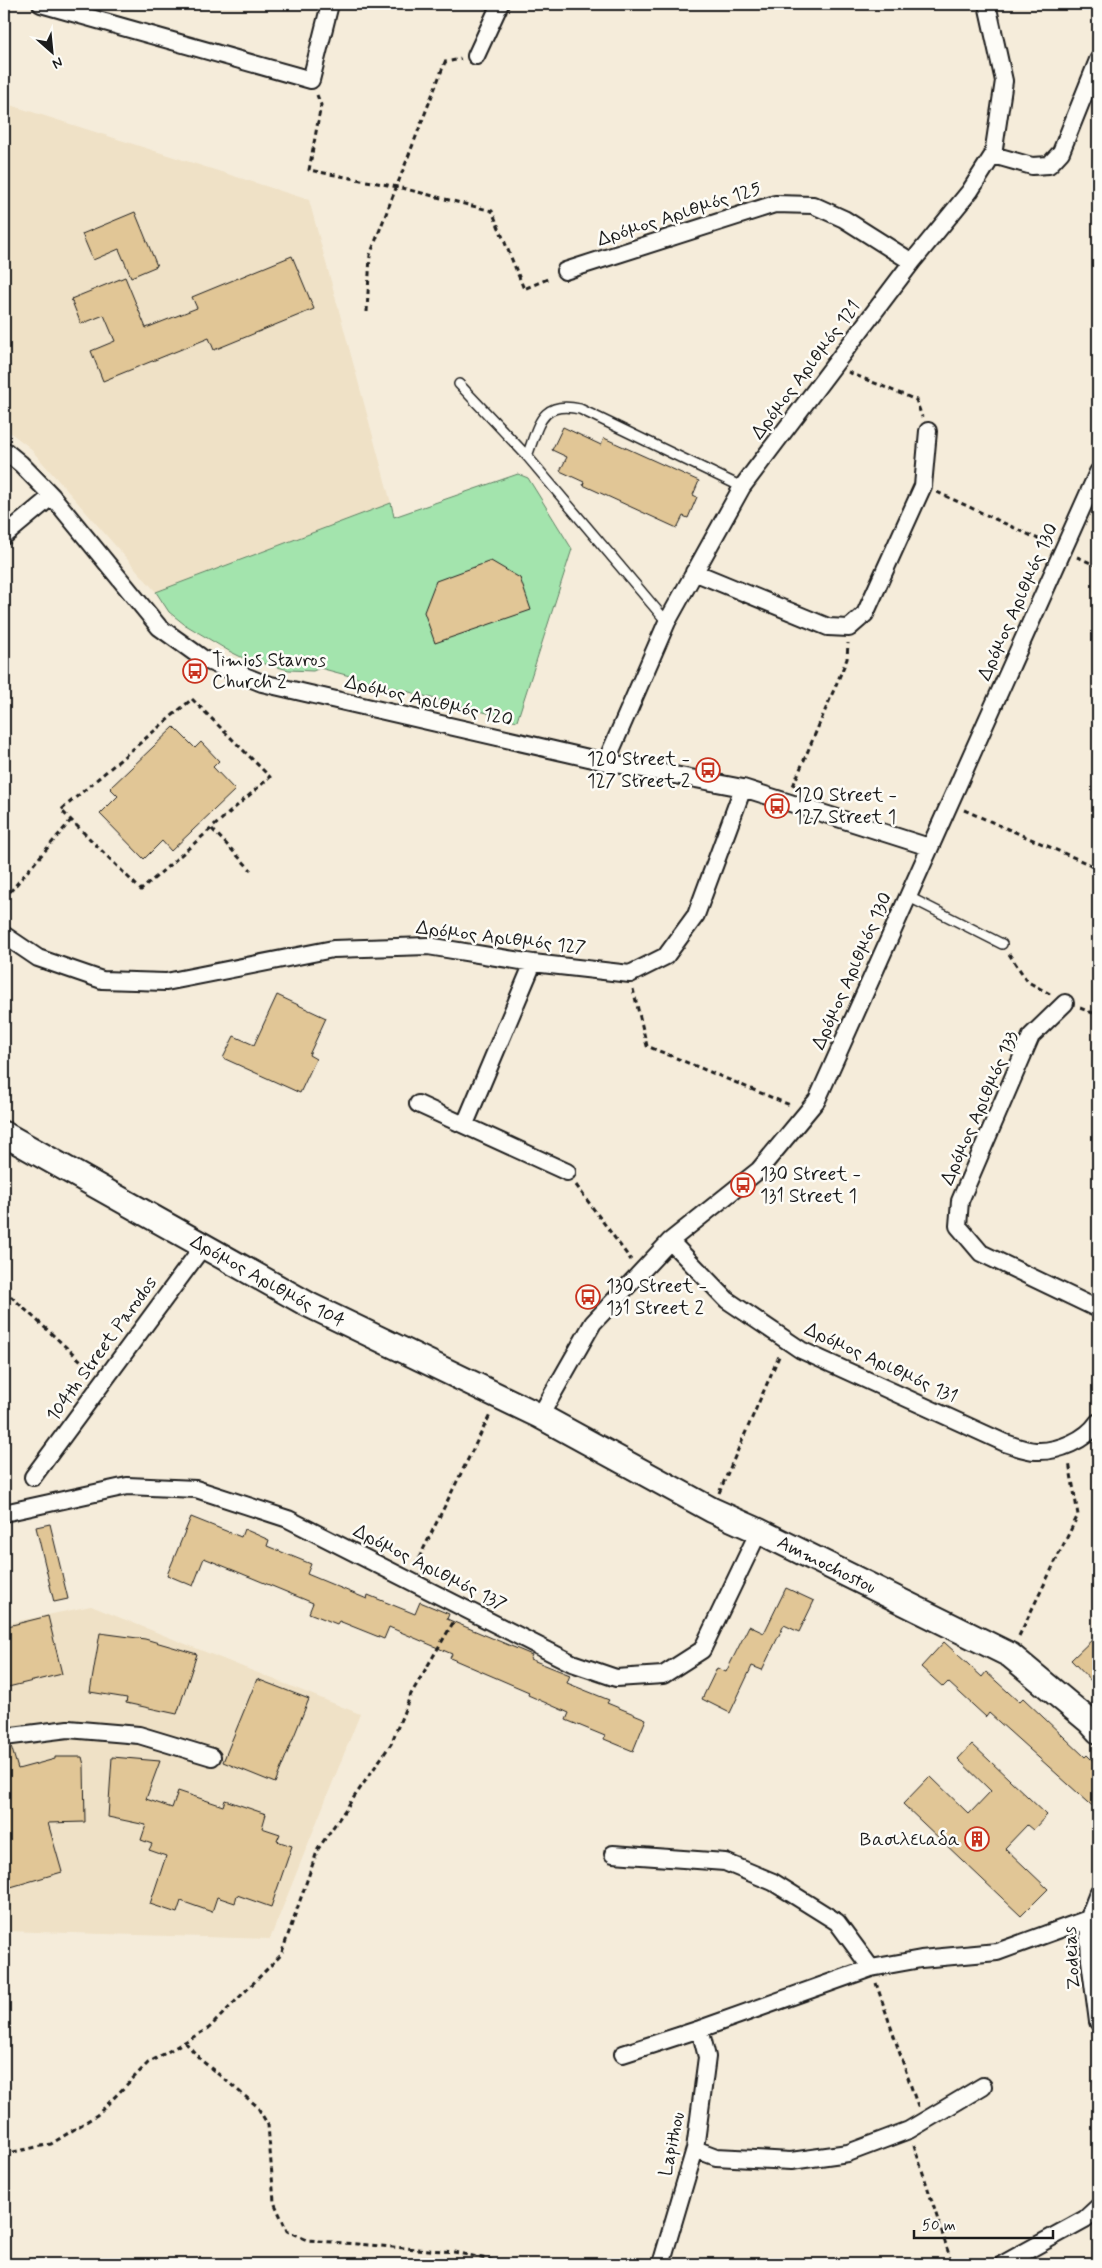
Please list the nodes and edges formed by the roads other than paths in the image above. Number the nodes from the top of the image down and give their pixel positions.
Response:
1 (41, 4) edge
2 (330, 4) edge
3 (500, 4) edge
4 (987, 4) edge
5 (476, 56) road end
6 (1098, 60) edge
7 (993, 155) junction
8 (912, 262) junction
9 (565, 271) road end
10 (459, 384) dead end
11 (928, 431) road end
12 (4, 450) edge
13 (527, 456) junction
14 (1098, 472) edge
15 (742, 487) junction
16 (52, 496) junction
17 (4, 536) edge
18 (694, 572) junction
19 (667, 622) junction
20 (606, 762) junction
21 (743, 788) junction
22 (929, 847) junction
23 (908, 896) junction
24 (4, 935) edge
25 (1002, 944) road end
26 (533, 964) junction
27 (1065, 1003) road end
28 (418, 1104) dead end
29 (465, 1124) junction
30 (4, 1134) edge
31 (567, 1172) road end
32 (670, 1241) junction
33 (204, 1245) junction
34 (1098, 1309) edge
35 (540, 1416) junction
36 (1098, 1422) edge
37 (33, 1478) dead end
38 (4, 1513) edge
39 (758, 1531) junction
40 (1098, 1731) edge
41 (4, 1737) edge
42 (212, 1757) dead end
43 (613, 1854) dead end
44 (1098, 1893) edge
45 (1088, 1919) junction
46 (871, 1968) junction
47 (1098, 2022) edge
48 (700, 2029) junction
49 (623, 2054) dead end
50 (983, 2086) dead end
51 (695, 2149) junction
52 (1098, 2207) edge
53 (660, 2264) edge
54 (1003, 2264) edge

1 - 2 street
3 - 5 street
4 - 7 street, Δρόμος Αριθμός 121
6 - 7 street
7 - 8 street, Δρόμος Αριθμός 121
8 - 9 street, Δρόμος Αριθμός 125
8 - 15 street, Δρόμος Αριθμός 121
10 - 13 lane
11 - 18 street
12 - 16 street, Δρόμος Αριθμός 120
13 - 15 lane
13 - 19 lane
14 - 22 street, Δρόμος Αριθμός 130
15 - 18 street, Δρόμος Αριθμός 121
16 - 17 street
16 - 20 street, Δρόμος Αριθμός 120
18 - 19 street, Δρόμος Αριθμός 121
19 - 20 street, Δρόμος Αριθμός 121
20 - 21 street, Δρόμος Αριθμός 120
21 - 22 street, Δρόμος Αριθμός 120
21 - 26 street, Δρόμος Αριθμός 127
22 - 23 street, Δρόμος Αριθμός 130
23 - 25 lane
23 - 32 street, Δρόμος Αριθμός 130
24 - 26 street, Δρόμος Αριθμός 127
26 - 29 street
27 - 34 street, Δρόμος Αριθμός 133
28 - 29 street
29 - 31 street
30 - 33 street, Δρόμος Αριθμός 104
32 - 35 street, Δρόμος Αριθμός 130
32 - 36 street, Δρόμος Αριθμός 131
33 - 35 street, Δρόμος Αριθμός 104
33 - 37 street, 104th Street Parodos
35 - 39 street, Ammochostou
38 - 39 street, Δρόμος Αριθμός 137
39 - 40 street, Ammochostou
41 - 42 street
43 - 46 street
44 - 45 street, Zodeias
45 - 46 street
45 - 47 street, Zodeias
46 - 48 street
48 - 49 street
48 - 51 street, Lapithou
50 - 51 street
51 - 53 street, Lapithou
52 - 54 street

